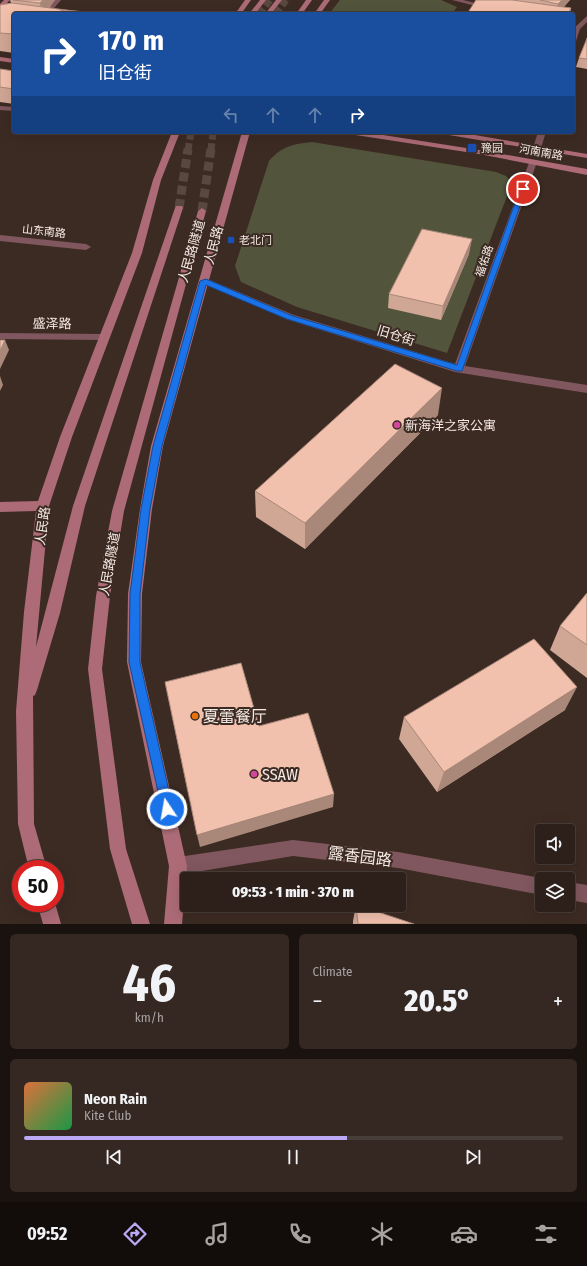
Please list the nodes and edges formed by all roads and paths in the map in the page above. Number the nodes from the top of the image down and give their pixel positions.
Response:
1 (7, 0) edge
2 (58, 0) edge
3 (248, 0) edge
4 (263, 0) edge
5 (279, 0) edge
6 (309, 0) edge
7 (327, 0) edge
8 (455, 0) edge
9 (0, 8) edge
10 (48, 12) edge
11 (239, 12) edge
12 (254, 12) edge
13 (270, 12) edge
14 (300, 12) edge
15 (318, 12) edge
16 (507, 12) edge
17 (587, 18) edge
18 (575, 28) edge
19 (0, 59) edge
20 (12, 61) edge
21 (0, 108) edge
22 (12, 109) edge
23 (175, 134) edge
24 (245, 134) edge
25 (361, 134) edge
26 (455, 134) edge
27 (541, 134) edge
28 (537, 148) junction
29 (587, 156) edge
30 (533, 162) junction
31 (587, 172) edge
32 (179, 208) tunnel mouth
33 (202, 211) tunnel mouth
34 (0, 238) edge
35 (86, 247) dead end
36 (204, 281) junction
37 (0, 336) edge
38 (103, 337) junction
39 (460, 369) junction
40 (587, 389) edge
41 (43, 506) junction
42 (0, 507) edge
43 (24, 711) junction
44 (36, 860) edge
45 (178, 866) junction
46 (535, 885) edge
47 (575, 892) edge
48 (587, 894) edge
49 (49, 912) edge
50 (52, 924) edge
51 (141, 924) edge
52 (173, 924) edge

1 - 9 main road
2 - 10 street
3 - 11 main road
4 - 12 main road
5 - 13 main road
6 - 14 main road
7 - 15 main road
8 - 16 street
17 - 18 street
19 - 20 main road
21 - 22 street
23 - 38 main road, 人民路
24 - 36 main road, 人民路
25 - 30 main road, 河南南路
26 - 28 main road, 河南南路
27 - 28 street
28 - 29 main road, 河南南路
30 - 31 main road, 河南南路
30 - 39 street, 福佑路
32 - 43 main road, 人民路隧道
33 - 51 main road, 人民路隧道
34 - 35 street, 山东南路
36 - 39 street, 旧仓街
36 - 45 main road, 人民路
37 - 38 street, 盛泽路
38 - 41 main road, 人民路
39 - 40 street, 旧仓街
41 - 42 main road
41 - 43 main road, 人民路
43 - 44 main road, 人民路
45 - 46 street, 露香园路
45 - 52 main road, 人民路
47 - 48 street
49 - 50 main road

